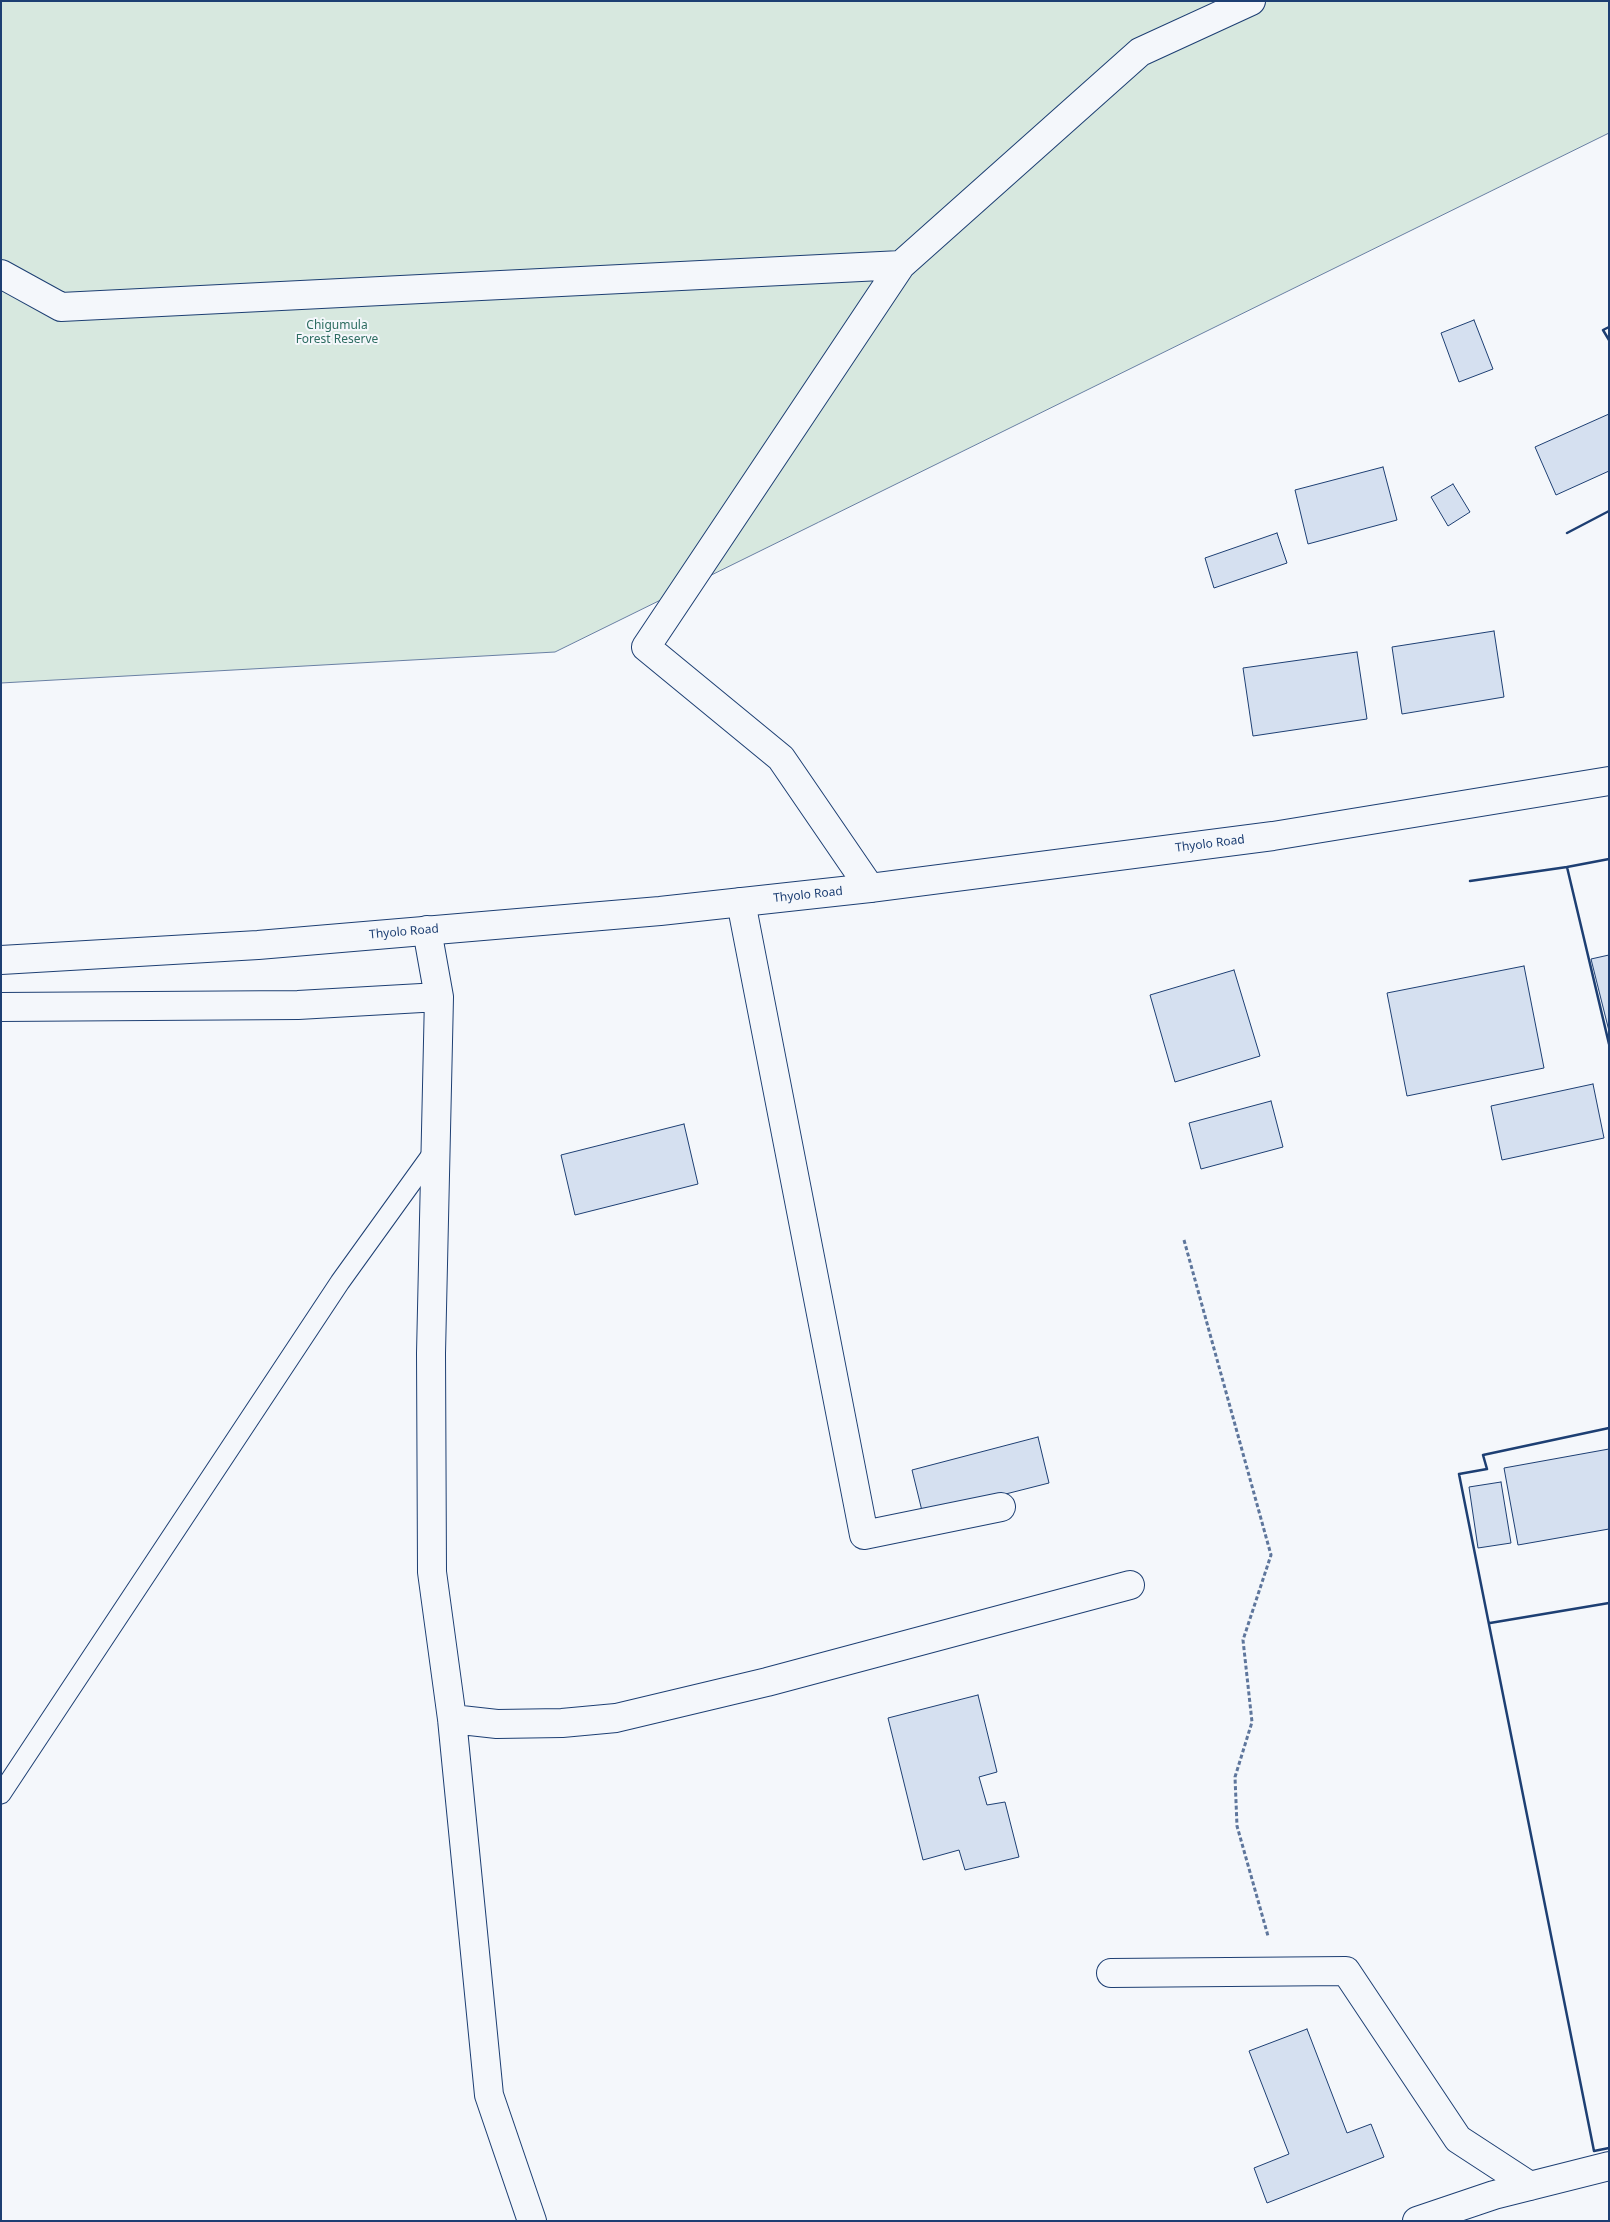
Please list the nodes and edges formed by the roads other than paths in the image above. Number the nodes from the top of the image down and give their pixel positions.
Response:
1 (1251, 1) edge
2 (901, 265) junction
3 (1, 274) edge
4 (1609, 781) edge
5 (870, 888) junction
6 (741, 902) junction
7 (427, 930) junction
8 (1, 960) edge
9 (439, 997) junction
10 (1, 1006) edge
11 (435, 1150) junction
12 (1001, 1506) dead end
13 (1130, 1585) dead end
14 (452, 1718) junction
15 (1, 1794) edge
16 (1111, 1973) dead end
17 (1609, 2166) edge
18 (1530, 2186) junction
19 (532, 2221) edge
20 (1416, 2221) edge

1 - 2 main road
2 - 3 main road
2 - 5 main road
4 - 5 main road, Thyolo Road
5 - 6 main road, Thyolo Road
6 - 7 main road, Thyolo Road
6 - 12 main road
7 - 8 main road, Thyolo Road
7 - 9 main road
9 - 10 main road
9 - 11 main road
11 - 14 main road
11 - 15 lane
13 - 14 main road
14 - 19 main road
16 - 18 main road
17 - 18 main road
18 - 20 main road

